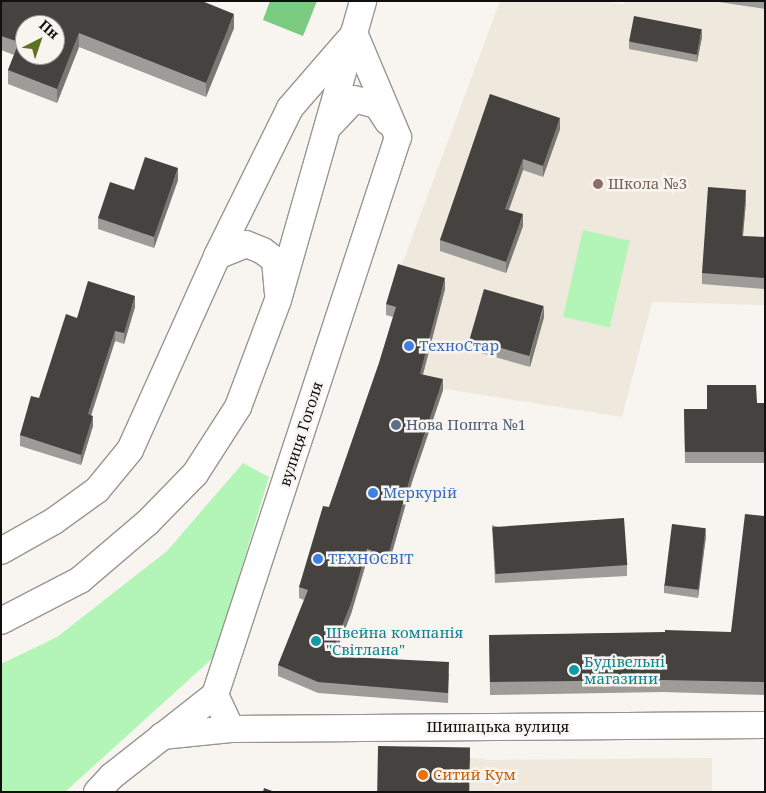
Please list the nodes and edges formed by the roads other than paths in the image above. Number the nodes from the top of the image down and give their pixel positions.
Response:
1 (363, 1) edge
2 (354, 34) junction
3 (329, 126) junction
4 (398, 137) junction
5 (217, 256) junction
6 (278, 300) junction
7 (1, 550) edge
8 (1, 621) edge
9 (215, 695) junction
10 (765, 725) edge
11 (231, 729) junction
12 (162, 736) junction
13 (107, 787) edge

1 - 2 street
2 - 3 street
2 - 4 street
2 - 5 street
3 - 4 street
3 - 6 street
4 - 9 street, вулиця Гоголя
5 - 6 street
5 - 7 street
6 - 8 street
9 - 11 street
9 - 12 street
10 - 11 street, Шишацька вулиця
11 - 12 street, Шишацька вулиця
12 - 13 street

